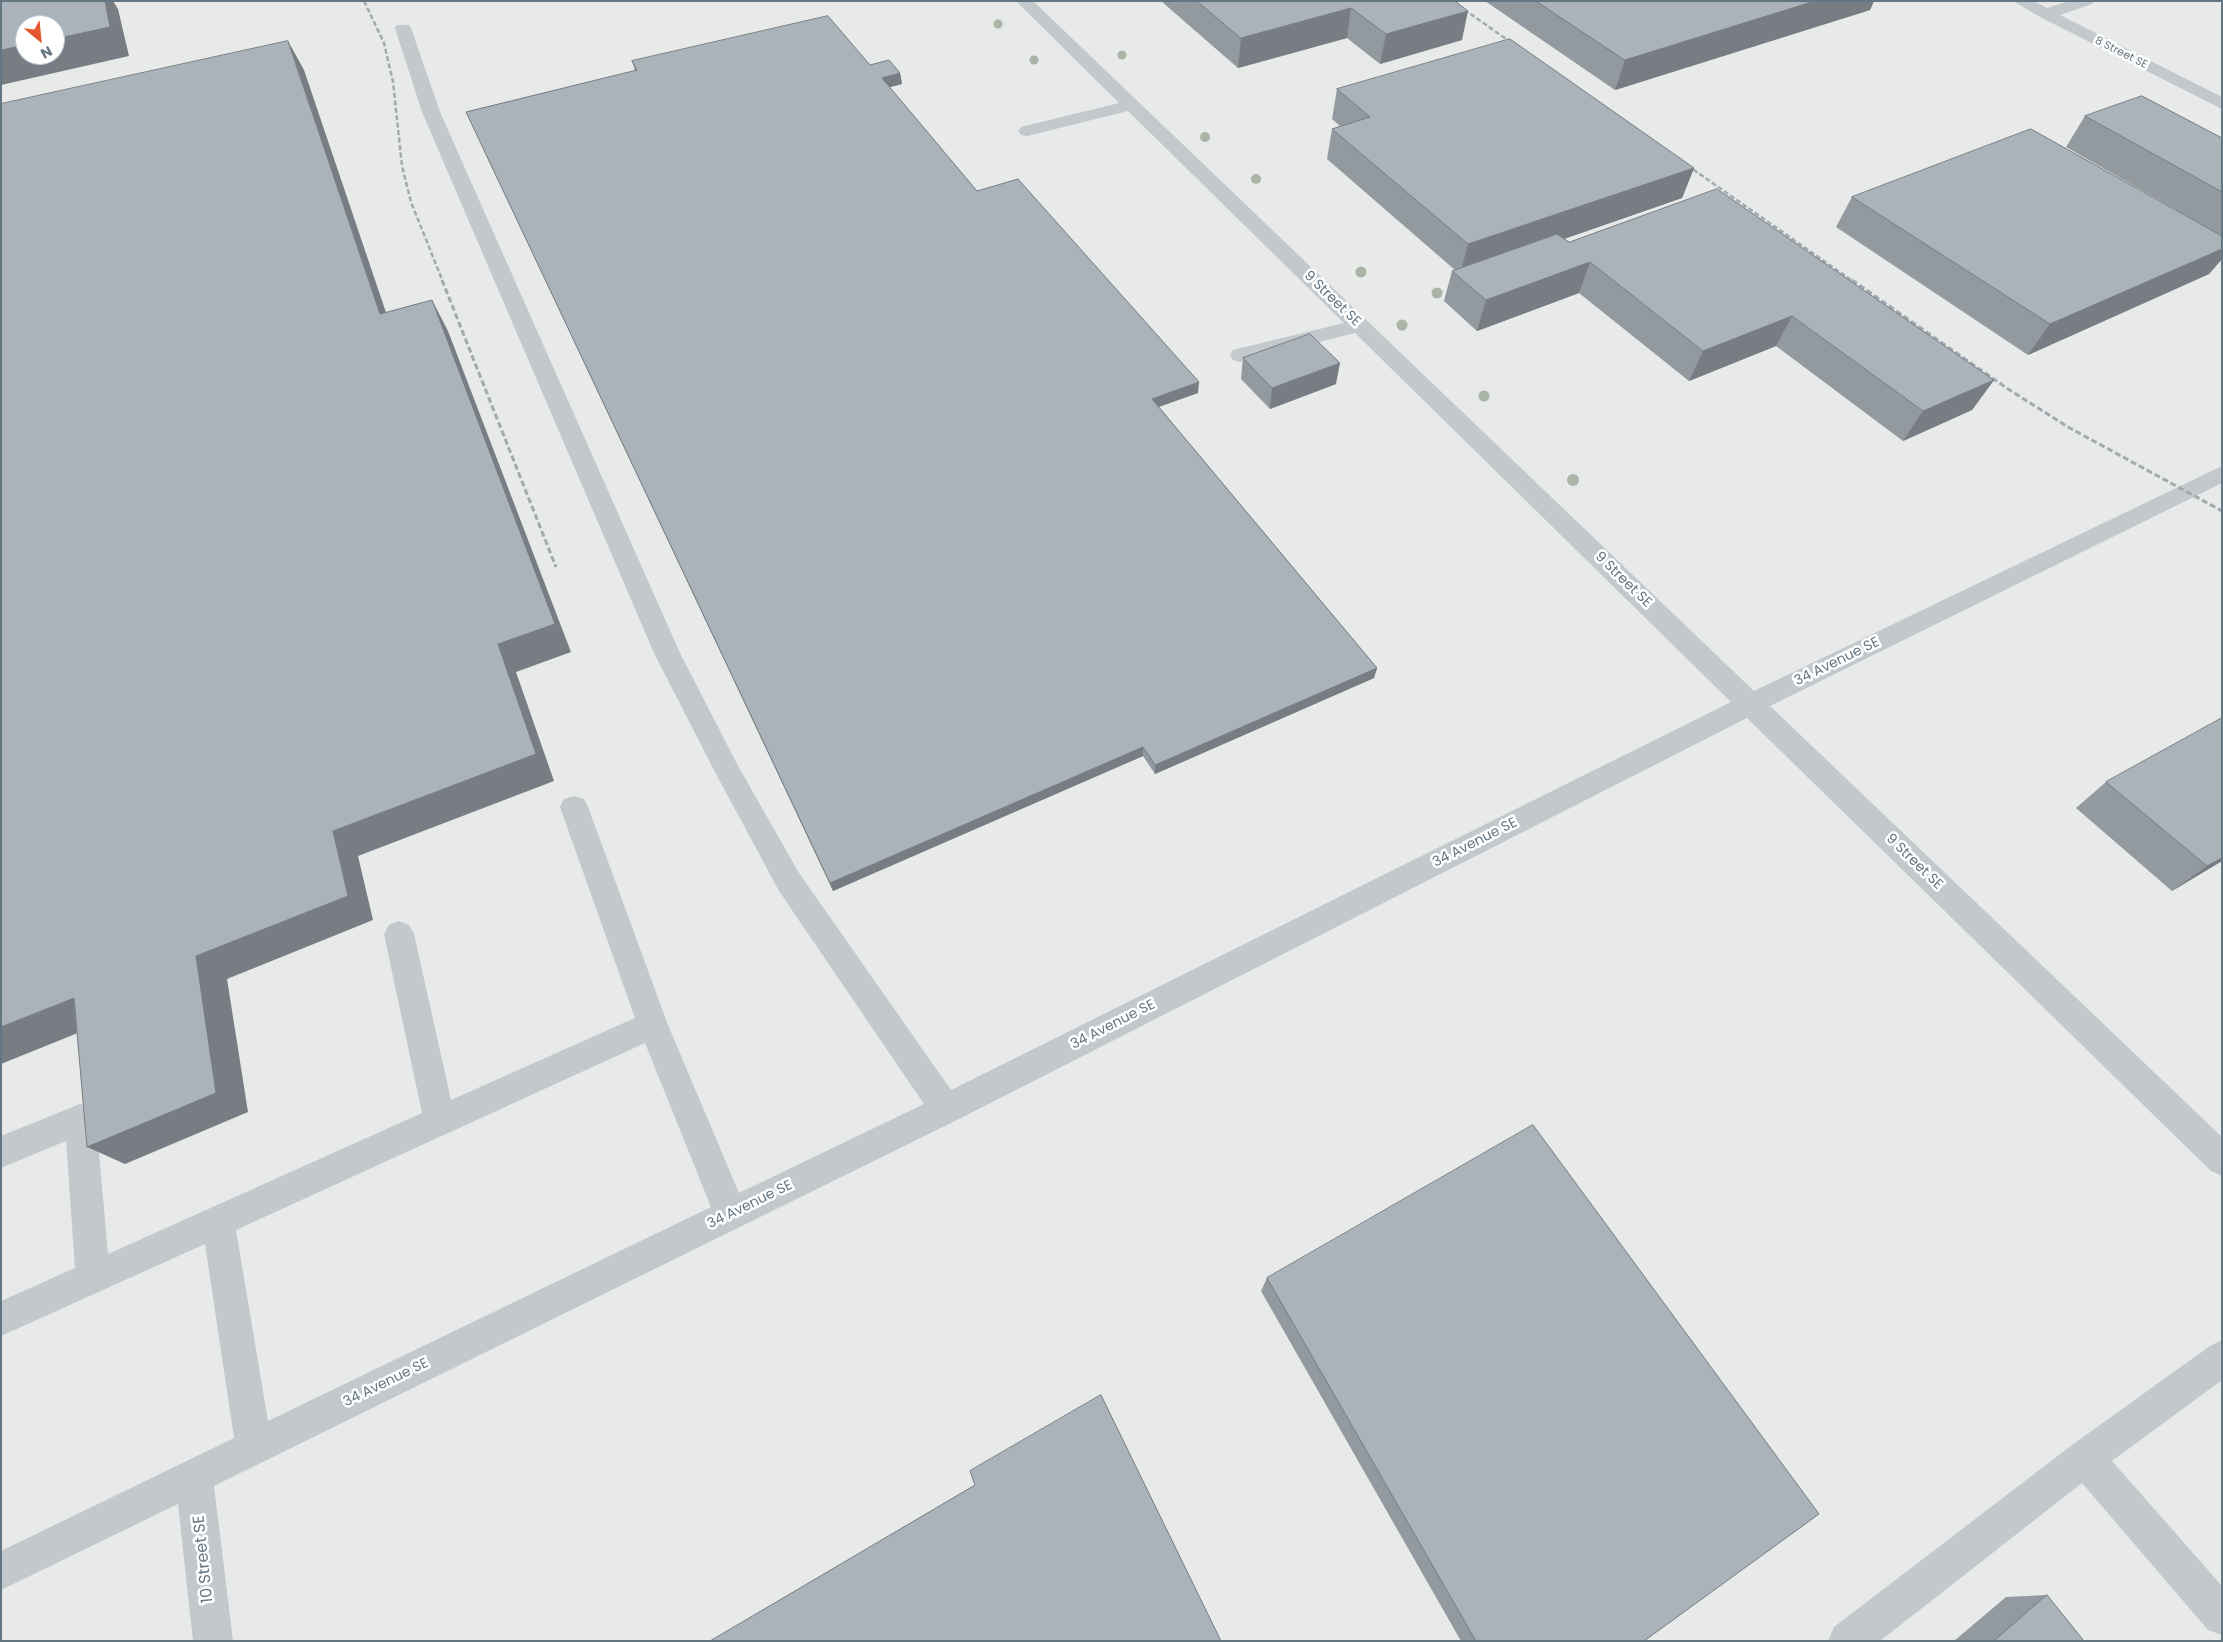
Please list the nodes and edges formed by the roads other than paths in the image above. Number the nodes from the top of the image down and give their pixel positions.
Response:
1 (1024, 1) edge
2 (2021, 1) edge
3 (2086, 1) edge
4 (2046, 14) junction
5 (403, 28) dead end
6 (2222, 104) edge
7 (1132, 106) junction
8 (1027, 131) dead end
9 (1359, 326) junction
10 (1240, 355) dead end
11 (2222, 474) edge
12 (1752, 704) junction
13 (574, 807) dead end
14 (399, 934) dead end
15 (654, 1025) junction
16 (946, 1109) junction
17 (440, 1122) junction
18 (1, 1152) edge
19 (2222, 1160) edge
20 (730, 1214) junction
21 (218, 1221) junction
22 (94, 1277) junction
23 (1, 1319) edge
24 (2222, 1358) edge
25 (254, 1447) junction
26 (2085, 1458) junction
27 (194, 1476) junction
28 (1, 1570) edge
29 (2222, 1616) edge
30 (213, 1641) edge
31 (1848, 1641) edge

1 - 7 street, 9 Street SE
2 - 4 street, 8 Street SE
3 - 4 street
4 - 6 street, 8 Street SE
5 - 16 street
7 - 8 street
7 - 9 street, 9 Street SE
9 - 10 street
9 - 12 street, 9 Street SE
11 - 12 street, 34 Avenue SE
12 - 16 street, 34 Avenue SE
12 - 19 street, 9 Street SE
13 - 15 street
14 - 17 street
15 - 17 street
15 - 20 street
16 - 20 street, 34 Avenue SE
17 - 21 street
18 - 22 street
20 - 25 street, 34 Avenue SE
21 - 22 street
21 - 25 street
22 - 23 street
24 - 26 street
25 - 27 street, 34 Avenue SE
26 - 29 street
26 - 31 street
27 - 28 street, 34 Avenue SE
27 - 30 street, 10 Street SE

